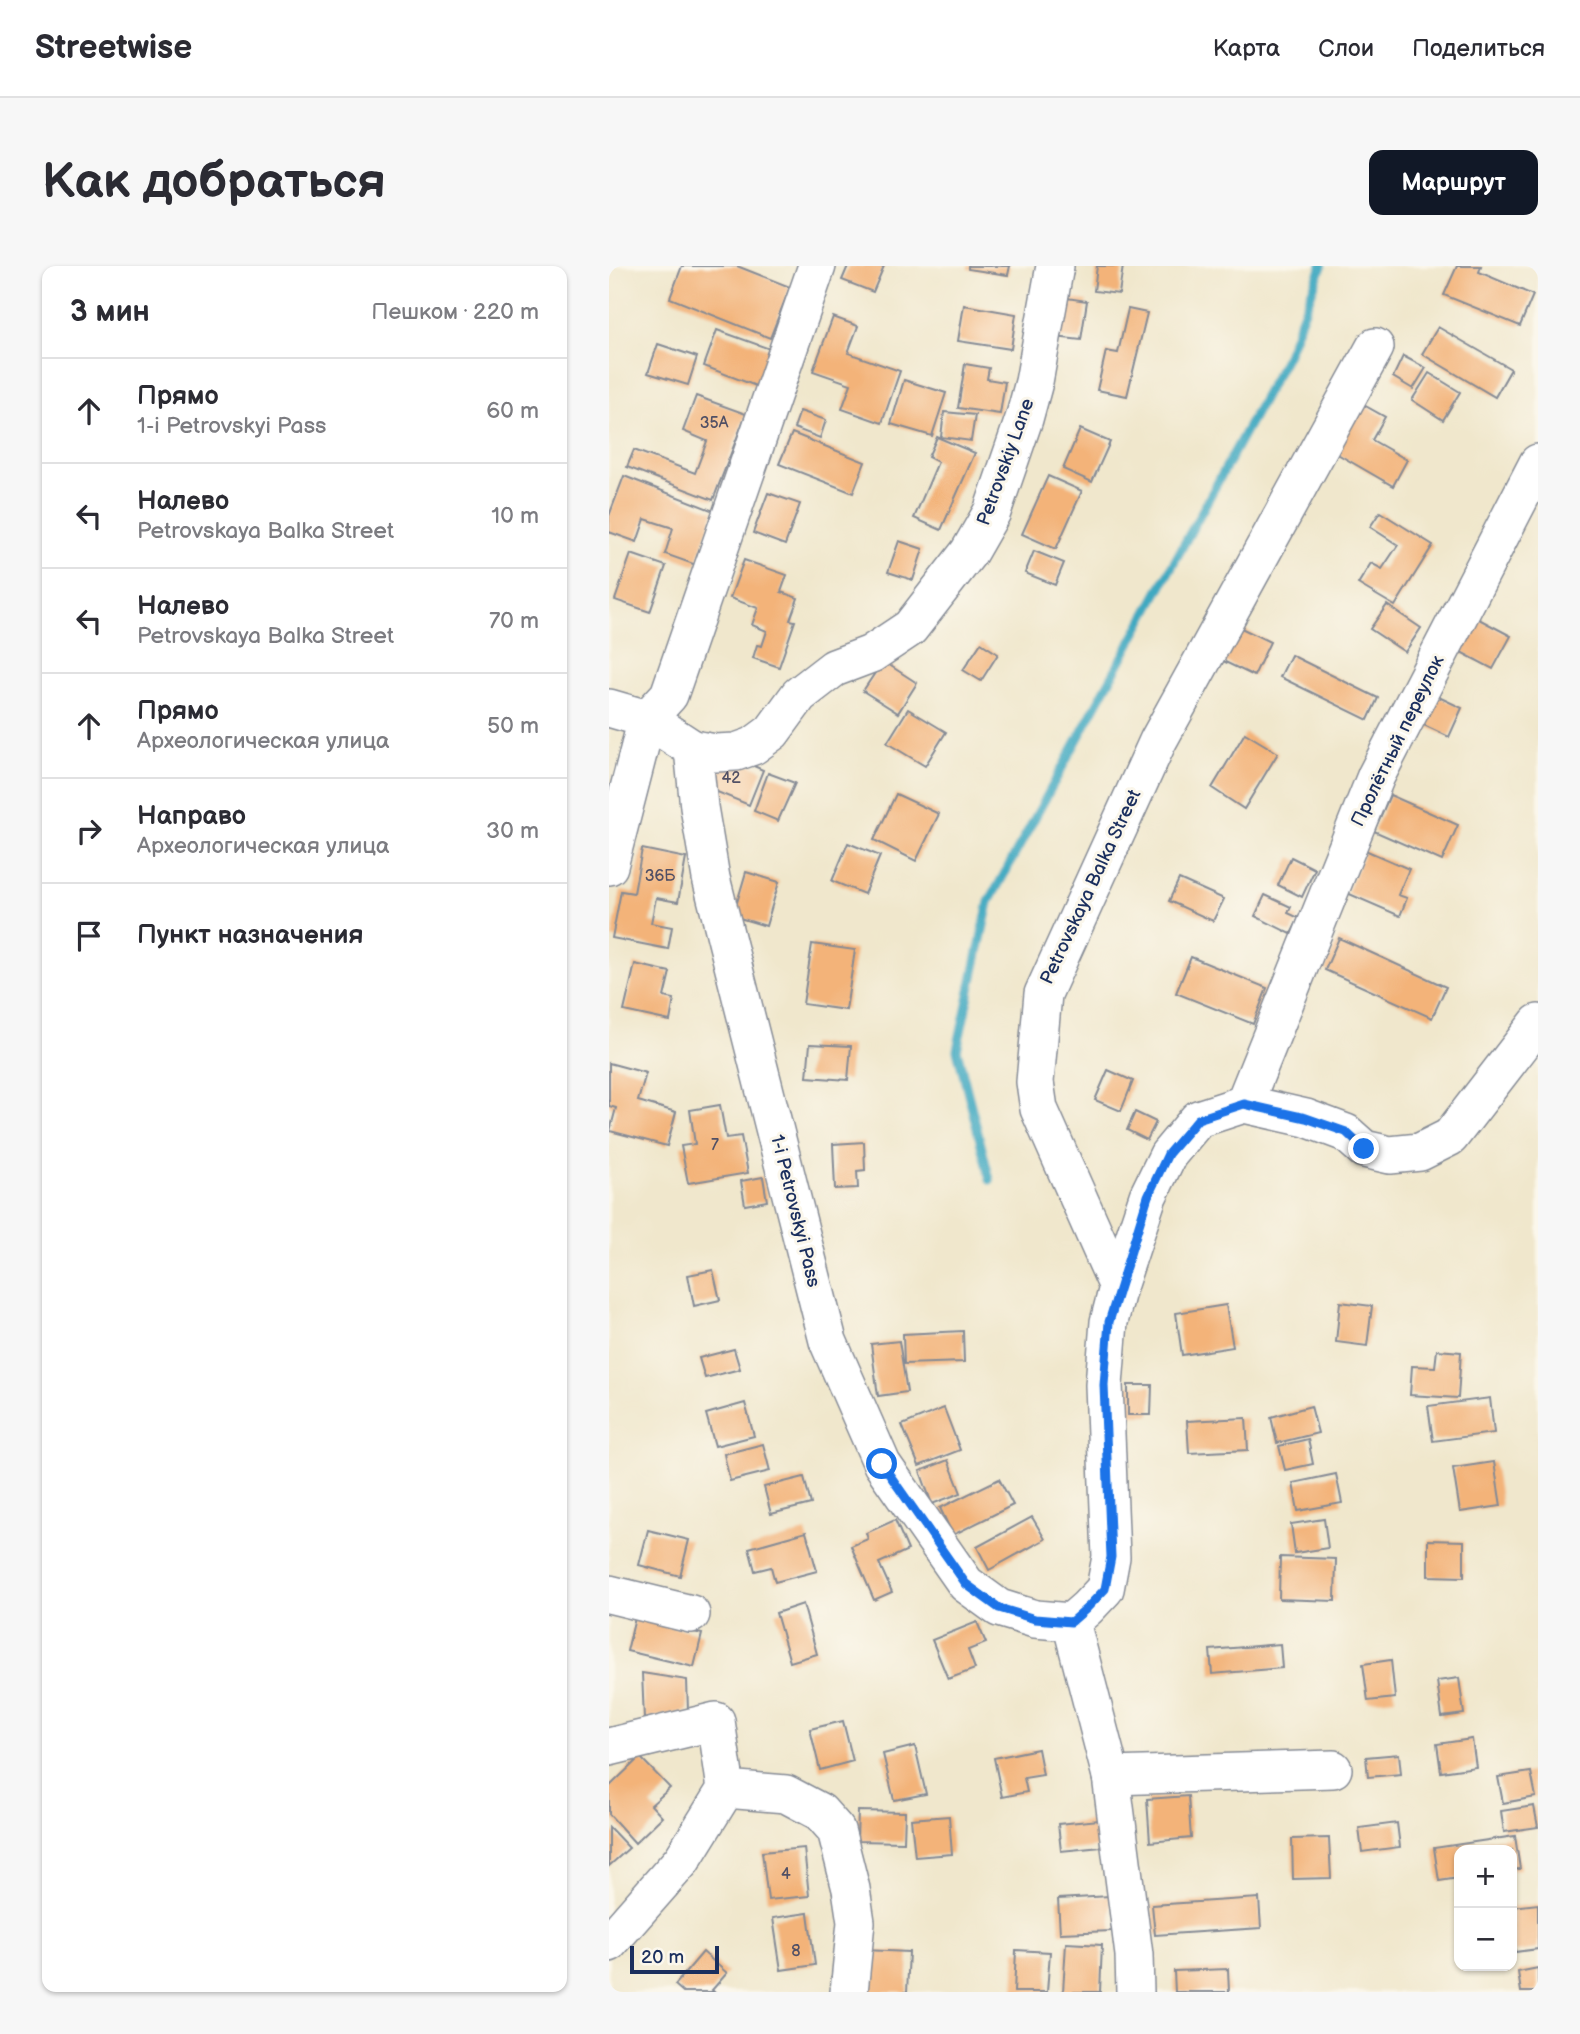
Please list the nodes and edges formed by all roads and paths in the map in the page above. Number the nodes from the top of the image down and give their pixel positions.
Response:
1 (817, 266) edge
2 (1055, 266) edge
3 (1375, 347) dead end
4 (1538, 463) edge
5 (609, 708) edge
6 (647, 719) junction
7 (693, 750) junction
8 (609, 866) edge
9 (1538, 1023) edge
10 (1244, 1104) junction
11 (1118, 1287) junction
12 (609, 1594) edge
13 (691, 1614) dead end
14 (1071, 1622) junction
15 (609, 1747) edge
16 (1333, 1769) dead end
17 (1111, 1776) junction
18 (726, 1789) junction
19 (609, 1943) edge
20 (849, 1992) edge
21 (1135, 1992) edge

1 - 6 street
2 - 7 street, Petrovskiy Lane
3 - 11 street, Petrovskaya Balka Street
4 - 10 street, Пролётный переулок
5 - 6 street
6 - 7 street
6 - 8 street
7 - 14 street, 1-i Petrovskyi Pass
9 - 10 street
10 - 11 street
11 - 14 street
12 - 13 street
14 - 17 street
15 - 18 street
16 - 17 street
17 - 21 street
18 - 19 street
18 - 20 street

